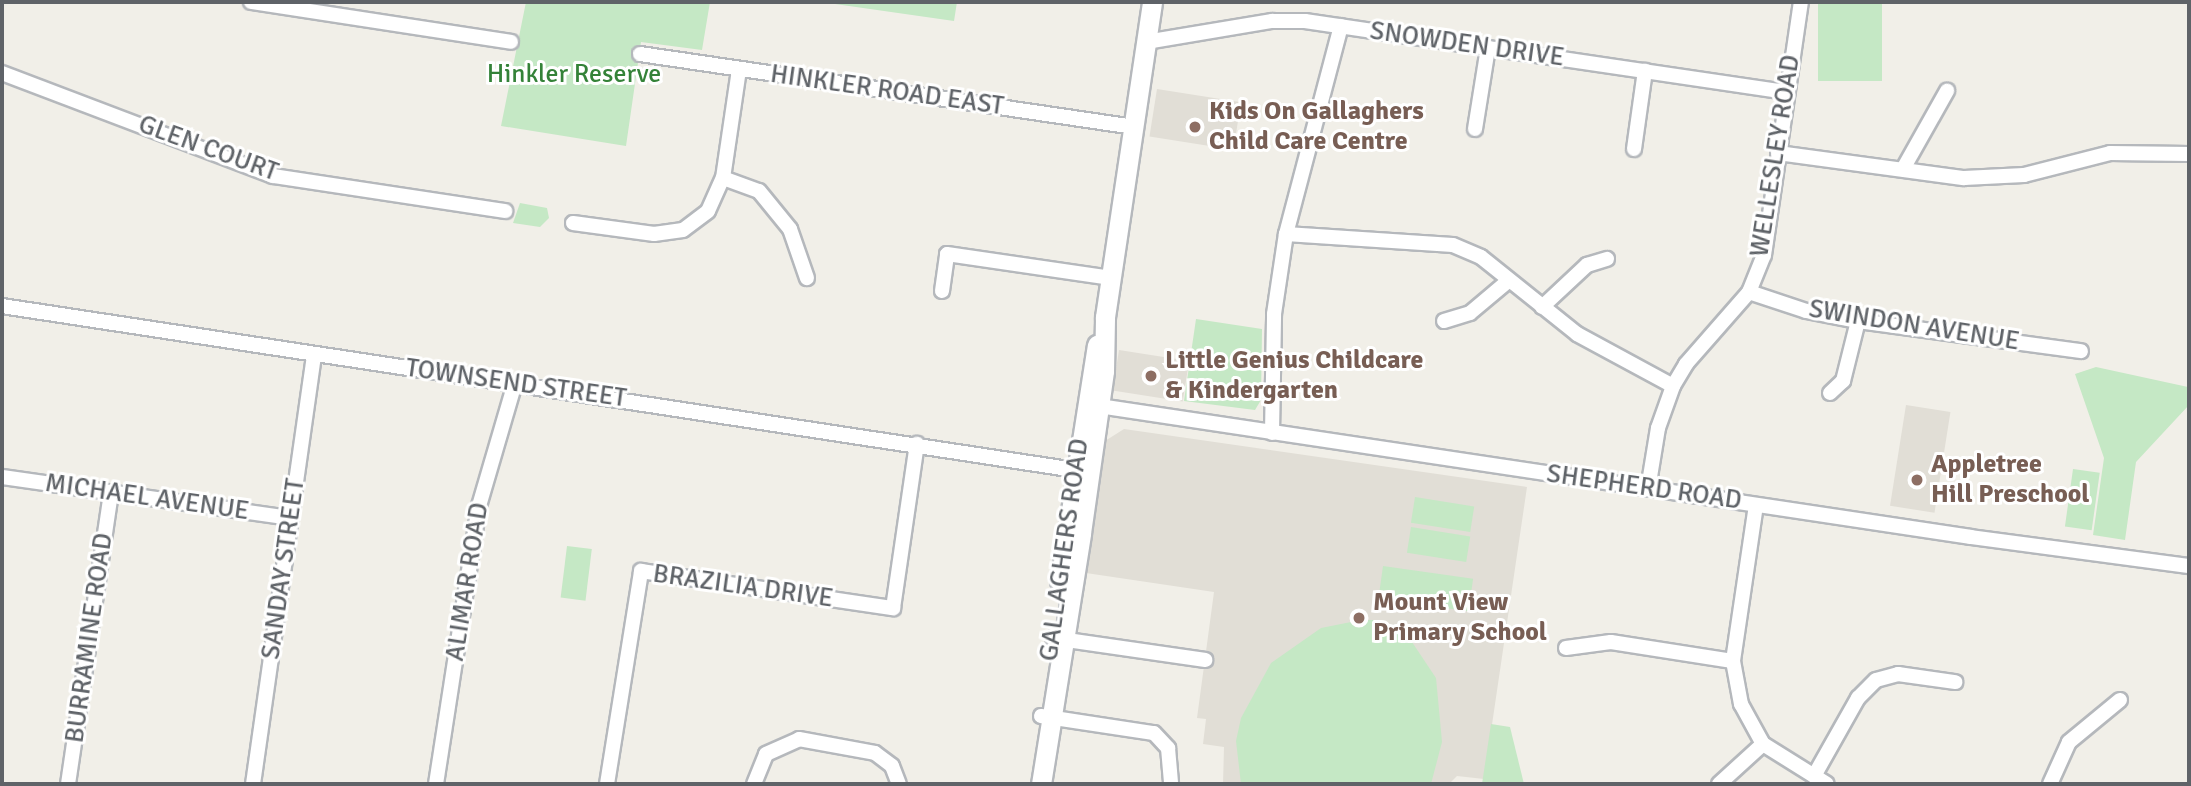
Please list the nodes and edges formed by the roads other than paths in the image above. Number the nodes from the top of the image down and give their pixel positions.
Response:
1 (251, 2) edge
2 (1152, 2) edge
3 (1801, 2) edge
4 (297, 6) edge
5 (1341, 26) junction
6 (1146, 42) junction
7 (511, 43) dead end
8 (1488, 48) junction
9 (640, 54) dead end
10 (739, 69) junction
11 (1645, 71) junction
12 (2, 73) edge
13 (1947, 91) dead end
14 (1787, 92) junction
15 (1134, 127) junction
16 (1475, 129) dead end
17 (1634, 149) dead end
18 (1778, 153) junction
19 (2189, 154) edge
20 (1903, 169) junction
21 (723, 178) junction
22 (505, 211) dead end
23 (573, 223) dead end
24 (1286, 234) junction
25 (1607, 258) dead end
26 (807, 278) dead end
27 (1111, 278) junction
28 (1508, 281) junction
29 (942, 291) dead end
30 (1749, 292) junction
31 (2, 306) edge
32 (1542, 307) junction
33 (1444, 321) dead end
34 (1858, 321) junction
35 (2081, 351) dead end
36 (314, 354) junction
37 (514, 383) junction
38 (1673, 386) junction
39 (1830, 393) dead end
40 (1092, 405) junction
41 (1272, 433) junction
42 (917, 444) junction
43 (1076, 466) junction
44 (2, 477) edge
45 (1648, 489) junction
46 (111, 492) junction
47 (1756, 505) junction
48 (291, 518) junction
49 (2189, 566) edge
50 (1058, 638) junction
51 (1566, 648) dead end
52 (1205, 660) dead end
53 (1733, 661) junction
54 (1955, 682) dead end
55 (2120, 700) dead end
56 (1046, 717) junction
57 (1763, 744) junction
58 (1814, 776) junction
59 (68, 784) edge
60 (253, 784) edge
61 (436, 784) edge
62 (607, 784) edge
63 (754, 784) edge
64 (899, 784) edge
65 (1031, 784) edge
66 (1041, 784) edge
67 (1171, 784) edge
68 (1719, 784) edge
69 (1827, 784) edge
70 (2050, 784) edge

1 - 4 street
2 - 6 street, GALLAGHERS ROAD
3 - 14 street, WELLESLEY ROAD
4 - 7 street
5 - 6 street, SNOWDEN DRIVE
5 - 8 street, SNOWDEN DRIVE
5 - 24 street
6 - 15 street, GALLAGHERS ROAD
8 - 11 street, SNOWDEN DRIVE
8 - 16 street
9 - 10 street, HINKLER ROAD EAST
10 - 15 street, HINKLER ROAD EAST
10 - 21 street
11 - 14 street, SNOWDEN DRIVE
11 - 17 street
12 - 22 street, GLEN COURT
13 - 20 street
14 - 18 street, WELLESLEY ROAD
15 - 27 street, GALLAGHERS ROAD
18 - 20 street
18 - 30 street, WELLESLEY ROAD
19 - 20 street
21 - 23 street
21 - 26 street
24 - 28 street
24 - 41 street
25 - 32 street
27 - 29 street
27 - 40 street, GALLAGHERS ROAD
28 - 32 street
28 - 33 street
30 - 34 street, SWINDON AVENUE
30 - 38 street, WELLESLEY ROAD
31 - 36 street, TOWNSEND STREET
32 - 38 street
34 - 35 street, SWINDON AVENUE
34 - 39 street
36 - 37 street, TOWNSEND STREET
36 - 48 street, SANDAY STREET
37 - 42 street, TOWNSEND STREET
37 - 61 street, ALIMAR ROAD
38 - 45 street, WELLESLEY ROAD
40 - 41 street, SHEPHERD ROAD
40 - 43 street, GALLAGHERS ROAD
40 - 50 street, GALLAGHERS ROAD
41 - 45 street, SHEPHERD ROAD
42 - 43 street, TOWNSEND STREET
42 - 62 street, BRAZILIA DRIVE
43 - 50 street, GALLAGHERS ROAD
44 - 46 street, MICHAEL AVENUE
45 - 47 street, SHEPHERD ROAD
46 - 48 street, MICHAEL AVENUE
46 - 59 street, BURRAMINE ROAD
47 - 49 street, SHEPHERD ROAD
47 - 53 street
48 - 60 street, SANDAY STREET
50 - 52 street
50 - 56 street, GALLAGHERS ROAD
51 - 53 street
53 - 57 street
54 - 58 street
55 - 70 street
56 - 65 street, GALLAGHERS ROAD
56 - 66 street, GALLAGHERS ROAD
56 - 67 street
57 - 58 street
57 - 68 street
58 - 69 street
63 - 64 street

